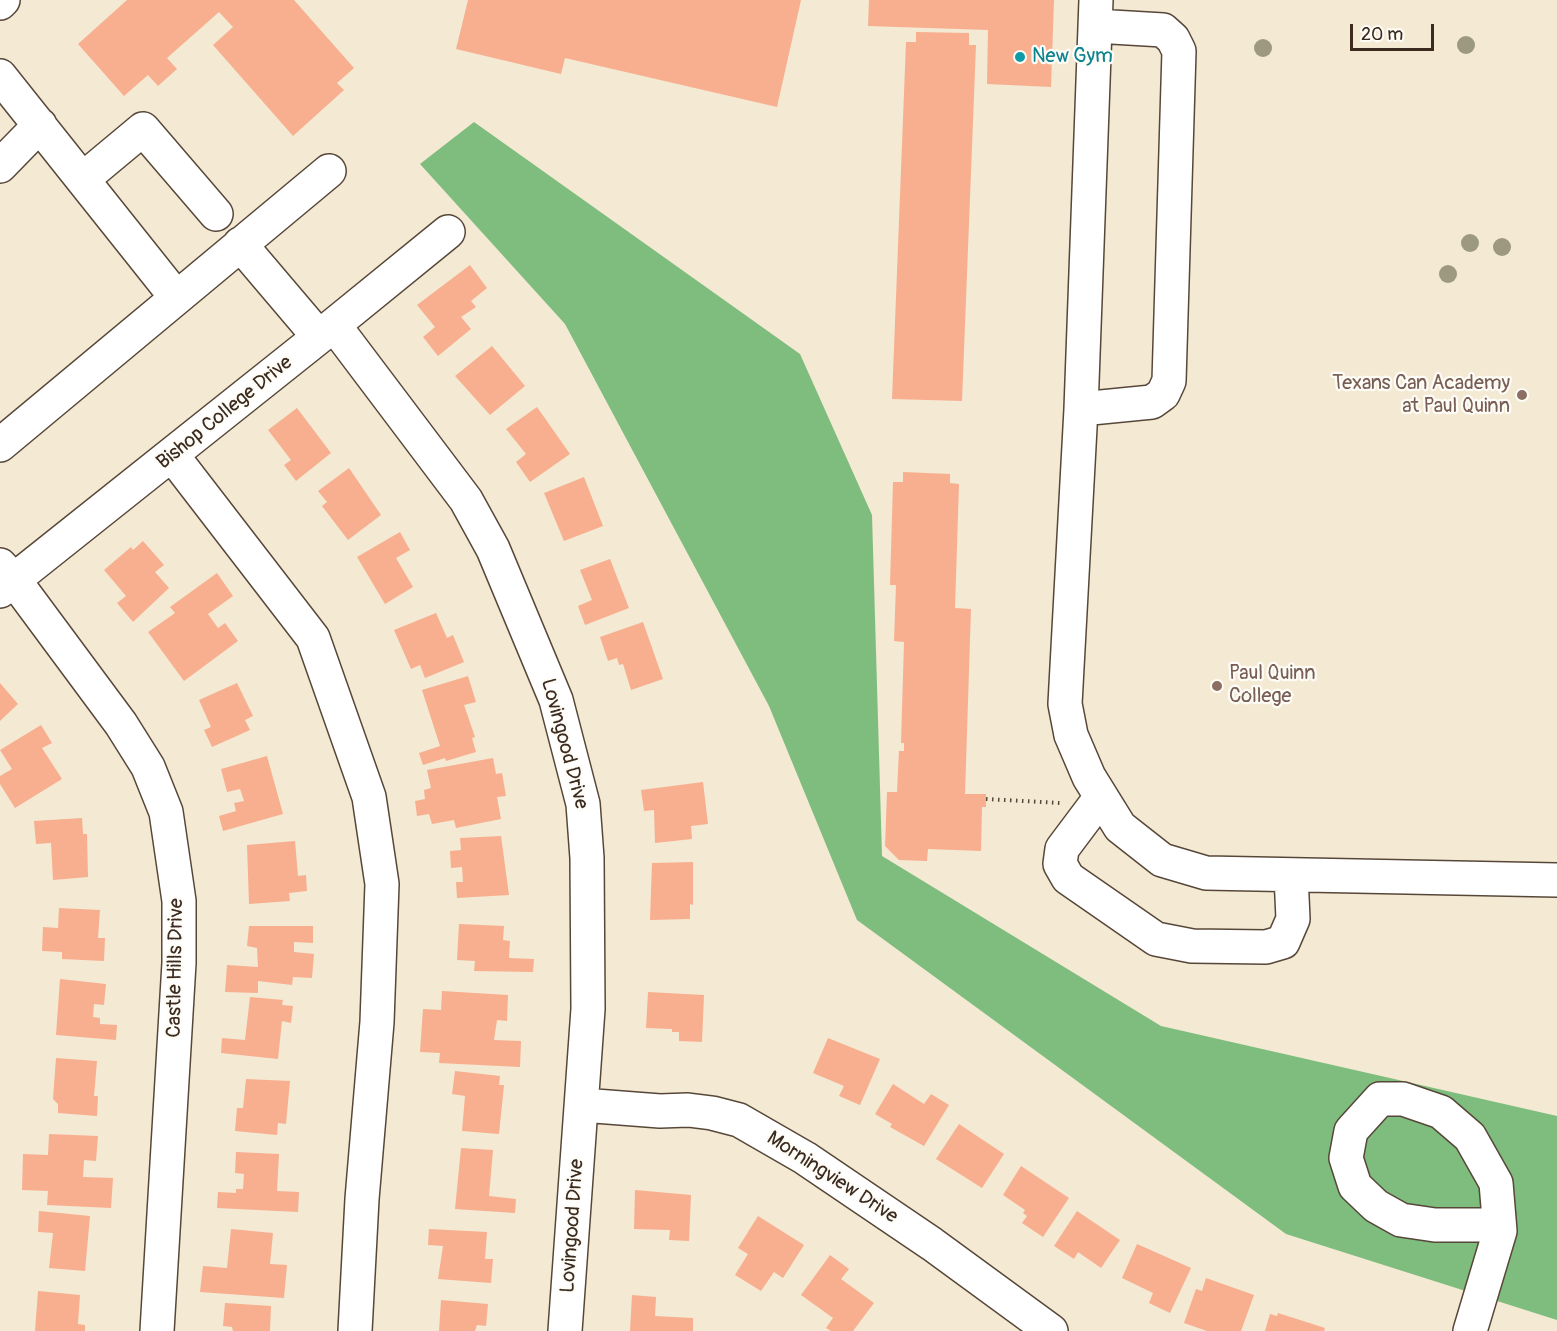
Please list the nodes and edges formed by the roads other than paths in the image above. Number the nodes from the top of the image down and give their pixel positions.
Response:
1 (1096, 13) edge
2 (0, 76) edge
3 (40, 125) junction
4 (0, 166) edge
5 (329, 171) dead end
6 (83, 179) junction
7 (216, 214) dead end
8 (447, 232) dead end
9 (240, 244) junction
10 (176, 297) junction
11 (327, 331) junction
12 (1081, 409) junction
13 (0, 446) edge
14 (172, 455) junction
15 (5, 579) edge
16 (1101, 796) junction
17 (1291, 875) junction
18 (1557, 880) edge
19 (582, 1105) junction
20 (1499, 1225) junction
21 (157, 1331) edge
22 (355, 1331) edge
23 (565, 1331) edge
24 (1051, 1331) edge
25 (1470, 1331) edge

1 - 12 street
1 - 12 street
2 - 3 street
3 - 4 street
3 - 6 street
5 - 9 street
6 - 7 street
6 - 10 street
8 - 11 street, Bishop College Drive
9 - 10 street
9 - 11 street, Lovingood Drive
10 - 13 street
11 - 14 street, Bishop College Drive
11 - 19 street, Lovingood Drive
12 - 16 street
14 - 15 street, Bishop College Drive
14 - 22 street
15 - 21 street, Castle Hills Drive
16 - 17 street
16 - 17 street
17 - 18 street
19 - 23 street, Lovingood Drive
19 - 24 street, Morningview Drive
20 - 20 street
20 - 25 street

